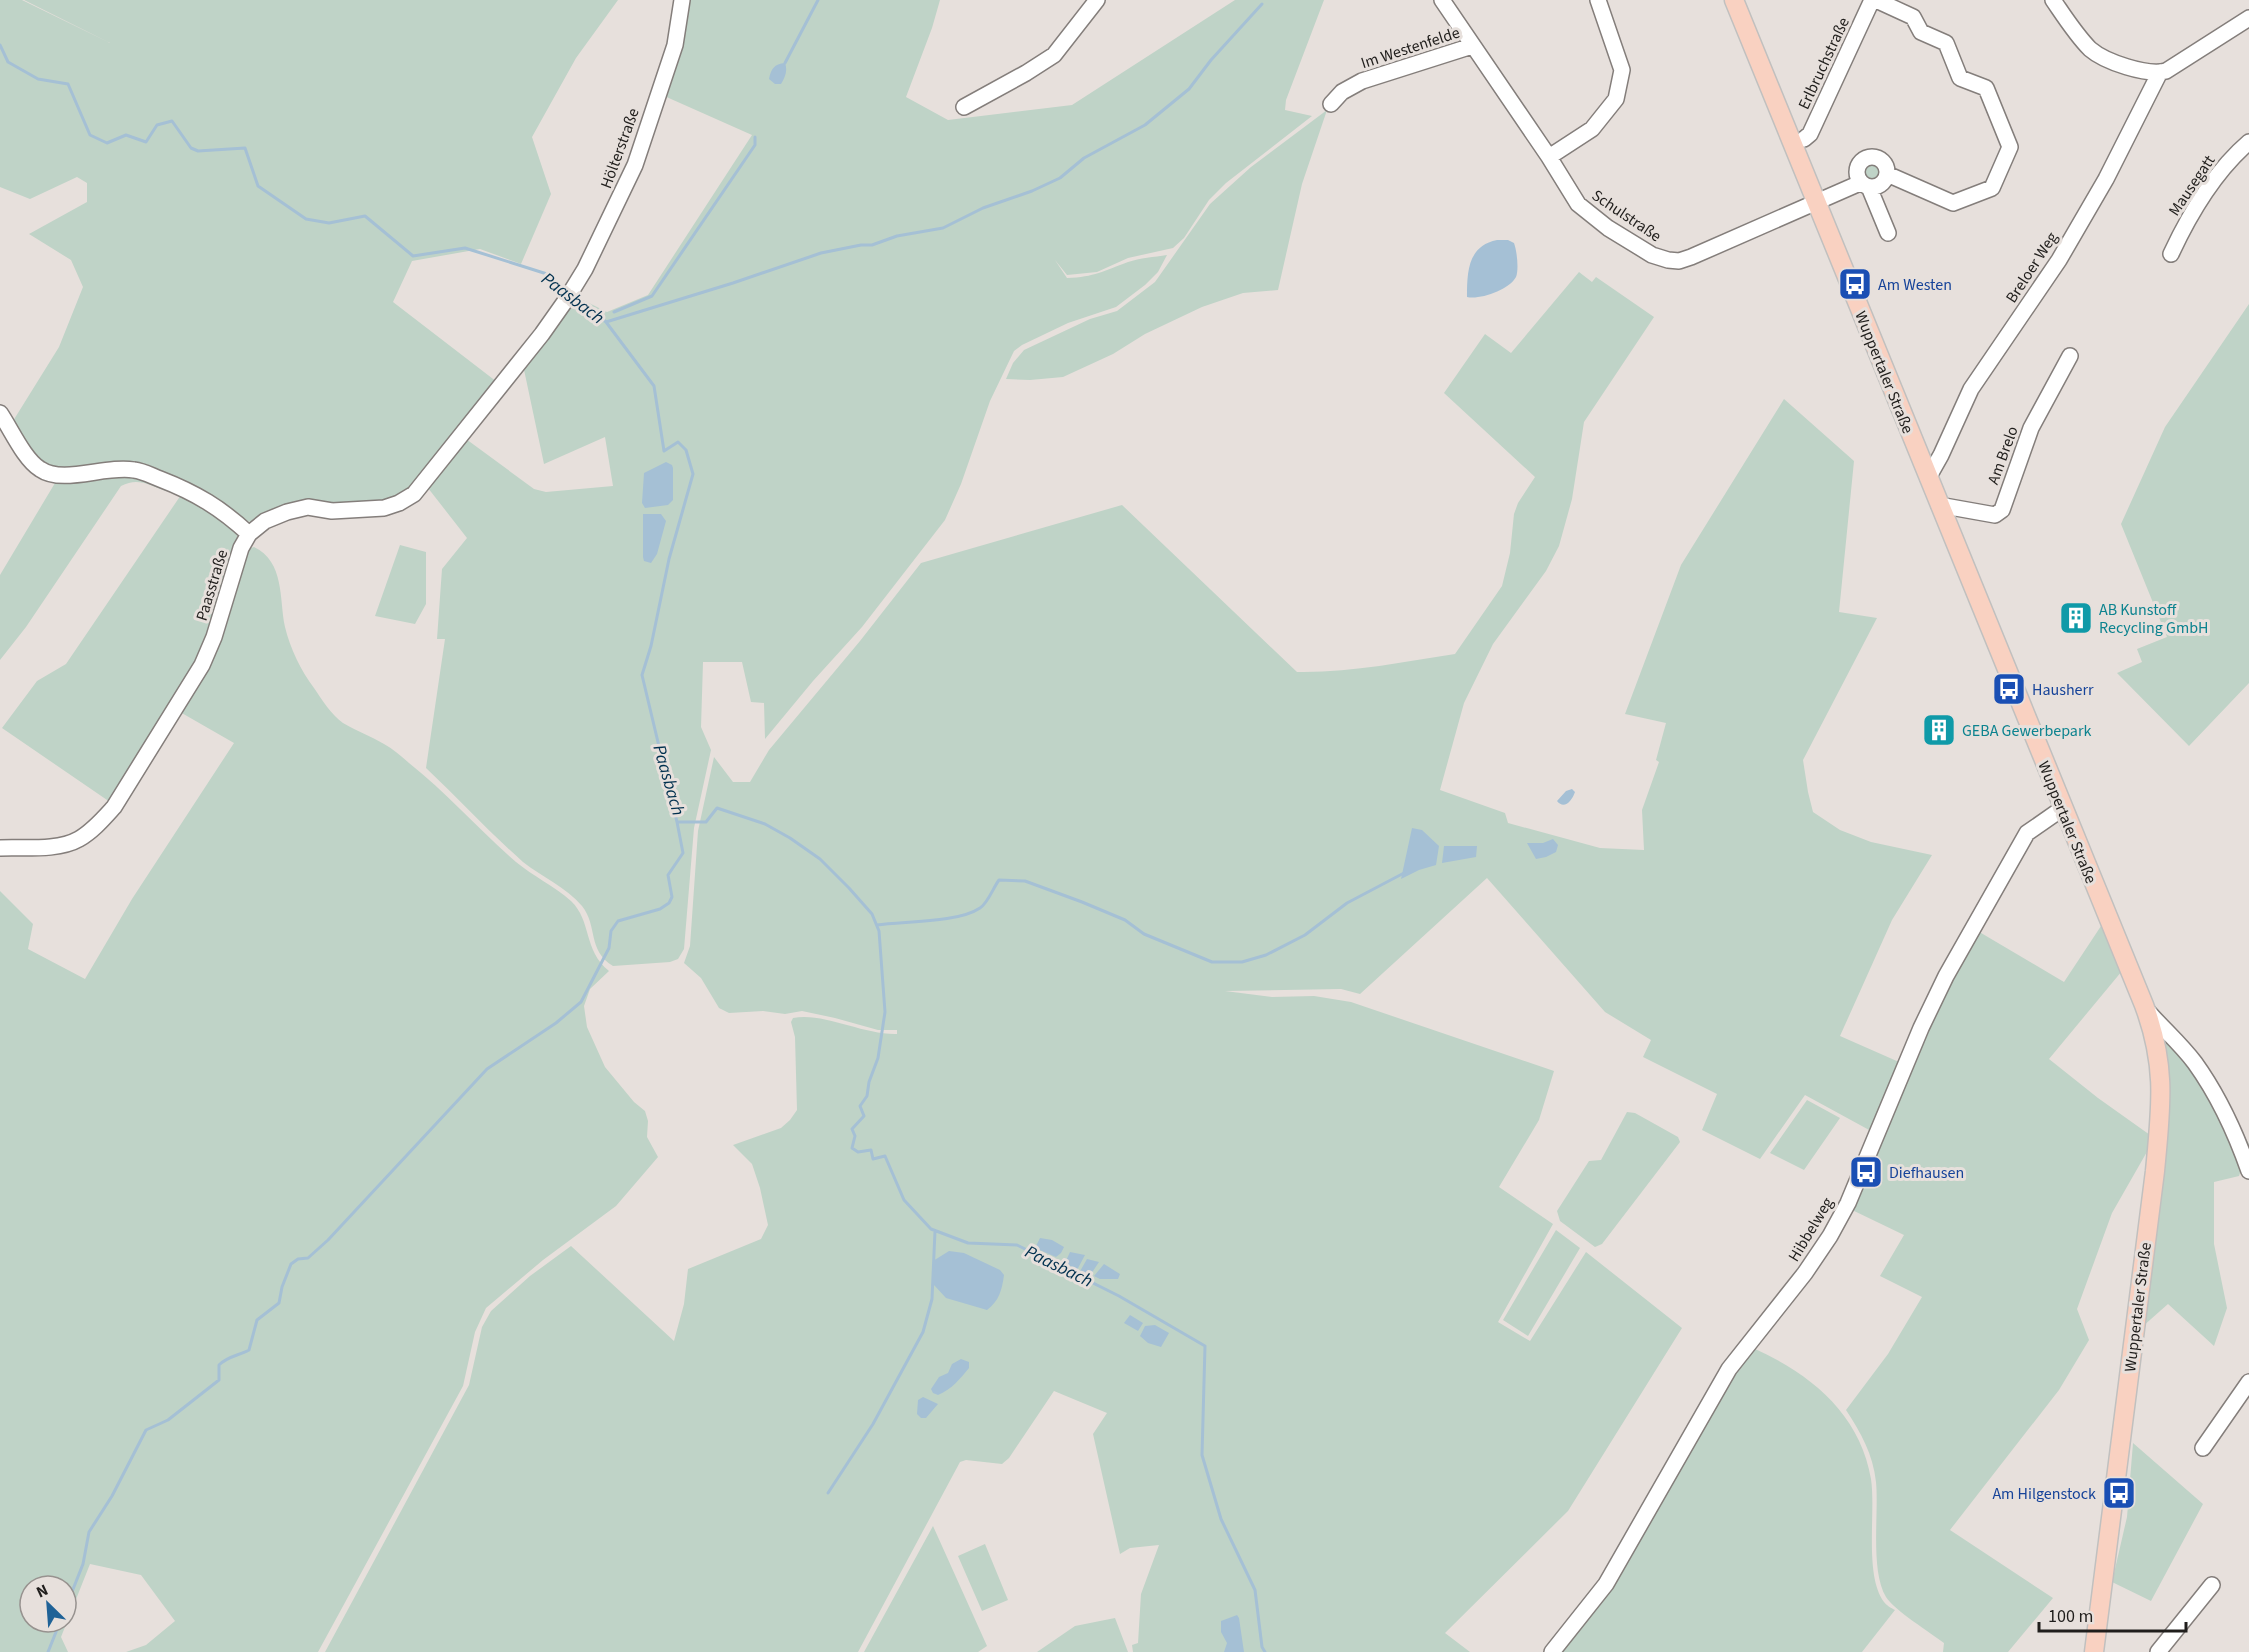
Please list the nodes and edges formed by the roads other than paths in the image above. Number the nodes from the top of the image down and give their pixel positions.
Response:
1 (682, 0) edge
2 (1097, 0) edge
3 (1442, 0) edge
4 (1598, 0) edge
5 (1734, 0) edge
6 (1874, 0) edge
7 (2053, 0) edge
8 (2249, 18) edge
9 (1472, 46) junction
10 (2160, 72) junction
11 (1331, 104) dead end
12 (964, 107) dead end
13 (1804, 139) dead end
14 (2249, 142) edge
15 (1549, 157) junction
16 (1887, 174) junction
17 (1865, 185) junction
18 (1816, 201) junction
19 (1888, 233) dead end
20 (2171, 254) dead end
21 (2070, 356) dead end
22 (0, 413) edge
23 (5, 433) edge
24 (1928, 478) junction
25 (1939, 505) junction
26 (249, 534) junction
27 (2063, 808) junction
28 (0, 848) edge
29 (2144, 1005) junction
30 (2249, 1171) edge
31 (2249, 1382) edge
32 (2204, 1449) dead end
33 (2212, 1585) dead end
34 (1552, 1652) edge
35 (2094, 1652) edge
36 (2158, 1652) edge

1 - 26 street, Hölterstraße
2 - 12 street
3 - 9 street, Schulstraße
4 - 15 street
5 - 18 main road, Wuppertaler Straße
6 - 13 street, Erlbruchstraße
6 - 16 street
7 - 10 street
8 - 10 street
9 - 11 street, Im Westenfelde
9 - 15 street, Schulstraße
10 - 24 street, Breloer Weg
14 - 20 street, Mausegatt
15 - 18 street, Schulstraße
16 - 17 street
16 - 17 street
17 - 18 street
17 - 19 street
18 - 24 main road, Wuppertaler Straße
21 - 25 street, Am Brelo
22 - 23 street
23 - 26 street
24 - 25 main road, Wuppertaler Straße
25 - 27 main road, Wuppertaler Straße
26 - 28 street, Paasstraße
27 - 29 main road, Wuppertaler Straße
27 - 34 street, Hibbelweg
29 - 30 street
29 - 35 main road, Wuppertaler Straße
31 - 32 street
33 - 36 street

